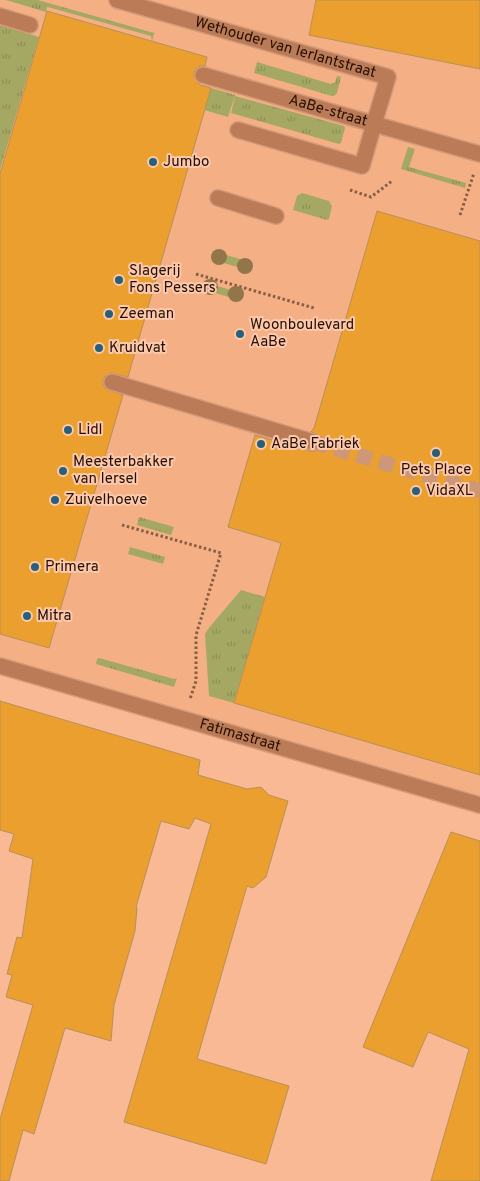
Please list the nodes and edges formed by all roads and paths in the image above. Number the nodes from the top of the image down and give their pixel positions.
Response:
1 (117, 0) edge
2 (0, 16) edge
3 (30, 25) dead end
4 (203, 75) dead end
5 (374, 124) junction
6 (238, 130) dead end
7 (480, 154) edge
8 (392, 182) dead end
9 (350, 190) dead end
10 (218, 198) dead end
11 (460, 215) dead end
12 (276, 216) dead end
13 (196, 274) dead end
14 (314, 308) dead end
15 (112, 382) dead end
16 (313, 442) tunnel mouth
17 (122, 525) dead end
18 (0, 666) edge
19 (184, 719) junction
20 (480, 805) edge

1 - 5 street, Wethouder van Ierlantstraat
2 - 3 street
4 - 5 street, AaBe-straat
5 - 6 street, AaBe-straat
5 - 7 street
7 - 11 path
8 - 9 path
10 - 12 street
13 - 14 path
15 - 16 street
17 - 19 path
18 - 19 street, Fatimastraat
19 - 20 street, Fatimastraat

